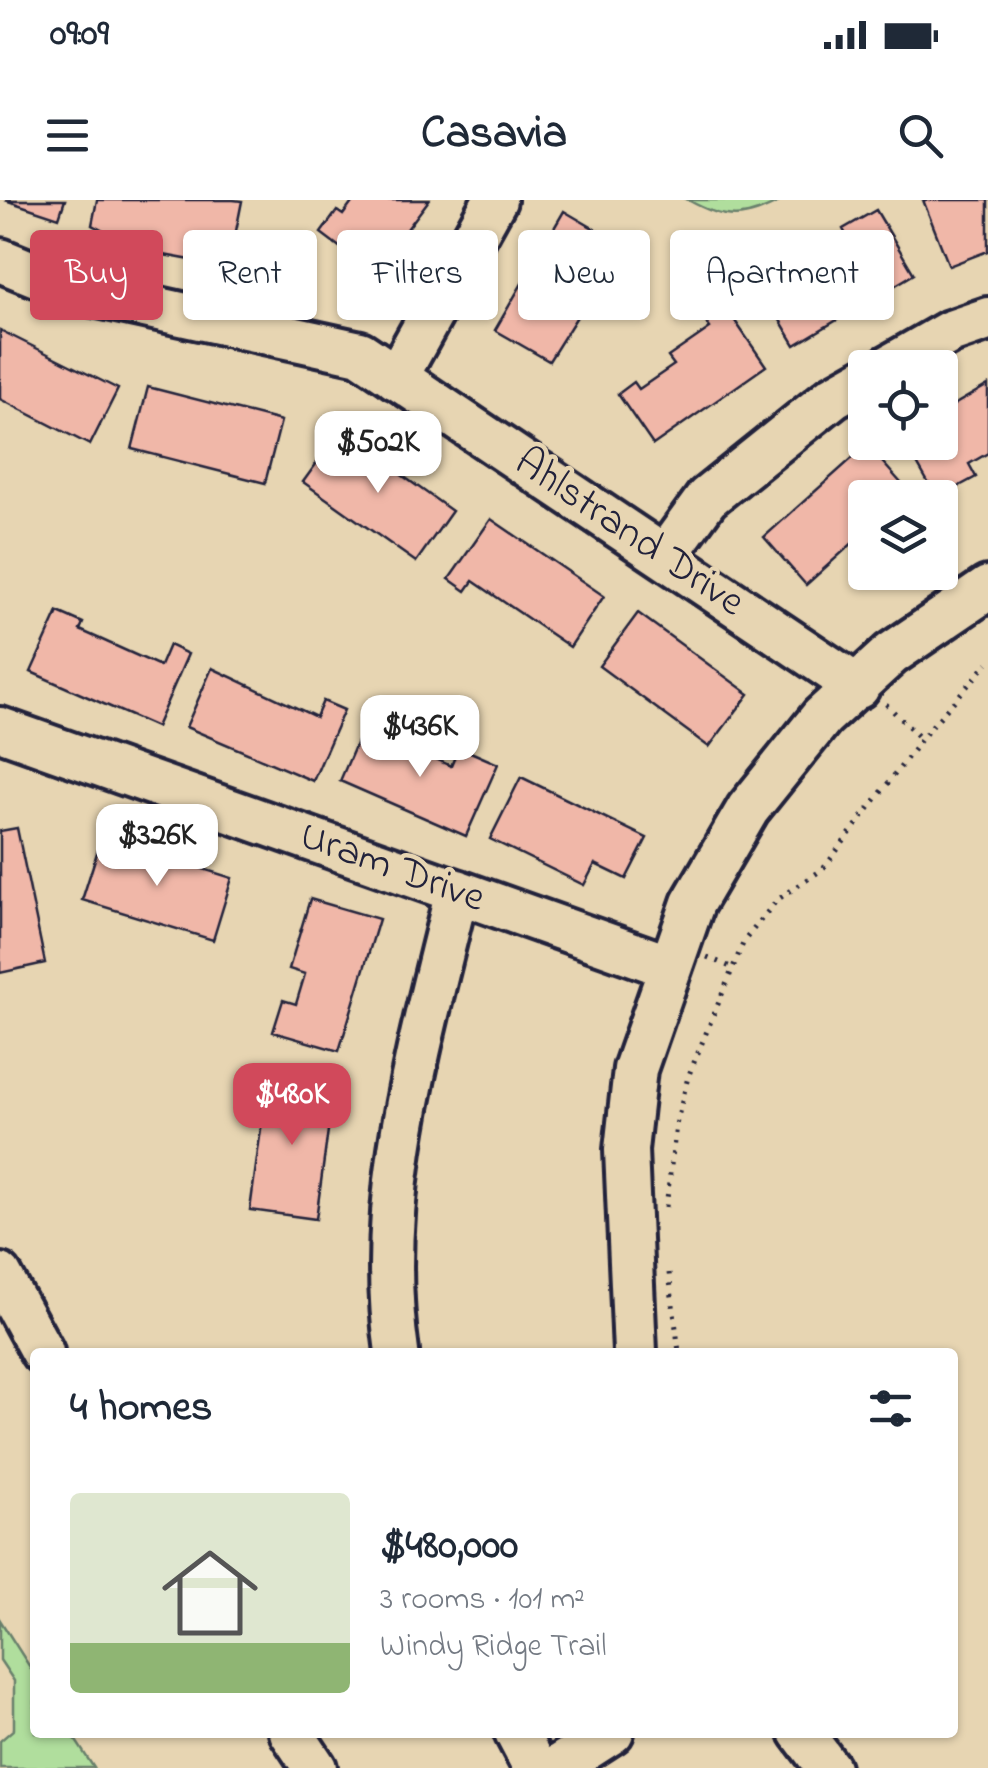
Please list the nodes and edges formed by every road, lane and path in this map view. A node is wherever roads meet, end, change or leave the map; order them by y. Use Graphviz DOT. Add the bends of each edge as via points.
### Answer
graph roads {
  1 [pos="496,200"];
  2 [pos="0,260"];
  3 [pos="988,320"];
  4 [pos="918,350"];
  5 [pos="396,378"];
  6 [pos="848,390"];
  7 [pos="665,556"];
  8 [pos="988,588"];
  9 [pos="988,663"];
  10 [pos="858,687"];
  11 [pos="0,728"];
  12 [pos="922,739"];
  13 [pos="458,891"];
  14 [pos="670,967"];
  15 [pos="665,1218"];
  16 [pos="669,1269"];
  17 [pos="0,1275"];
  18 [pos="40,1348"];
  19 [pos="396,1348"];
  20 [pos="635,1348"];
  21 [pos="679,1348"];
  22 [pos="295,1738"];
  23 [pos="519,1738"];
  24 [pos="603,1738"];
  25 [pos="806,1738"];
  26 [pos="315,1768"];
  27 [pos="535,1768"];
  28 [pos="556,1768"];
  29 [pos="828,1768"];
  1 -- 5 [label="street"];
  2 -- 5 [label="street, Ahlstrand Drive" via="76,291 360,353"];
  3 -- 4 [label="street"];
  5 -- 7 [label="street, Ahlstrand Drive"];
  6 -- 7 [label="street" via="707,498"];
  7 -- 10 [label="street, Ahlstrand Drive"];
  8 -- 10 [label="street" via="891,654"];
  9 -- 12 [label="path"];
  10 -- 12 [label="path" via="878,696"];
  10 -- 14 [label="street" via="822,717 748,810 693,903"];
  11 -- 13 [label="street, Uram Drive"];
  12 -- 15 [label="path" via="823,868 777,900 744,941 688,1077"];
  13 -- 14 [label="street, Uram Drive"];
  13 -- 19 [label="street" via="398,1141 390,1304"];
  14 -- 20 [label="street" via="636,1069 626,1150"];
  16 -- 21 [label="path"];
  17 -- 18 [label="street"];
  22 -- 26 [label="street"];
  23 -- 27 [label="street"];
  24 -- 28 [label="street"];
  25 -- 29 [label="street"];
}
